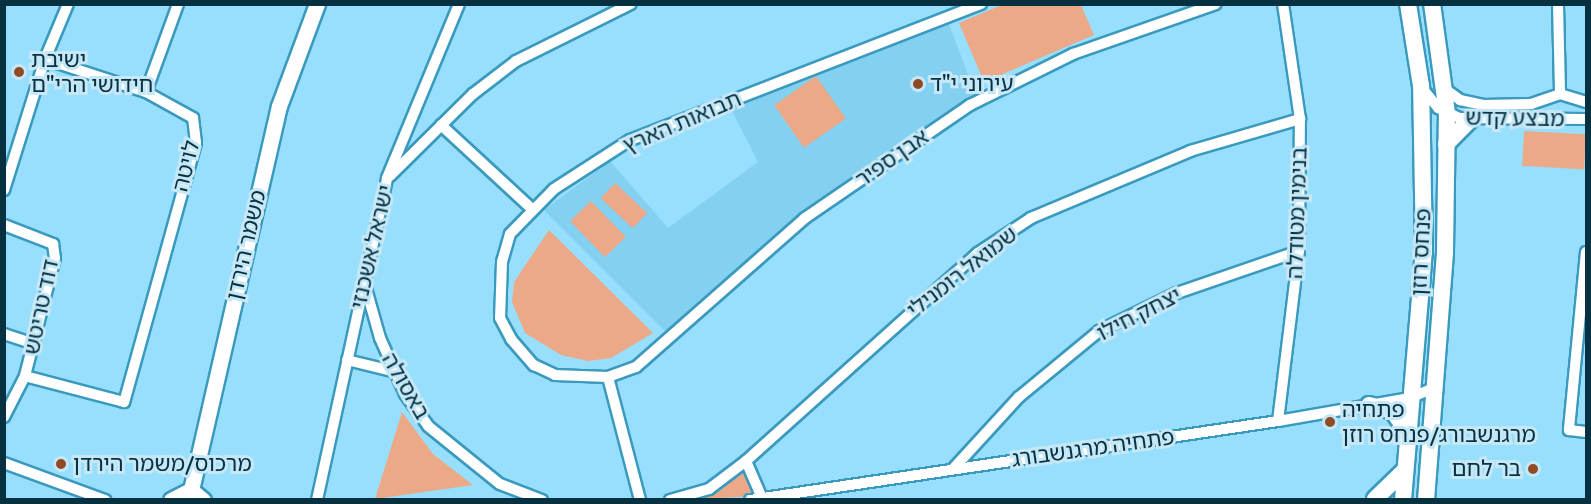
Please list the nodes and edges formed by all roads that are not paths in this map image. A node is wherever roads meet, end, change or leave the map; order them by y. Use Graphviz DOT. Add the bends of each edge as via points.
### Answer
graph roads {
  1 [pos="68,4"];
  2 [pos="178,4"];
  3 [pos="317,4"];
  4 [pos="459,4"];
  5 [pos="631,4"];
  6 [pos="981,4"];
  7 [pos="1216,4"];
  8 [pos="1283,4"];
  9 [pos="1408,4"];
  10 [pos="1432,4"];
  11 [pos="1558,4"];
  12 [pos="45,59"];
  13 [pos="1422,86"];
  14 [pos="1445,89"];
  15 [pos="146,92"];
  16 [pos="1560,94"];
  17 [pos="1587,102"];
  18 [pos="1447,113"];
  19 [pos="1300,119"];
  20 [pos="1587,119"];
  21 [pos="1470,120"];
  22 [pos="441,125"];
  23 [pos="1446,144"];
  24 [pos="387,178"];
  25 [pos="4,190"];
  26 [pos="531,208"];
  27 [pos="4,225"];
  28 [pos="1299,251"];
  29 [pos="1587,252"];
  30 [pos="364,283"];
  31 [pos="4,334"];
  32 [pos="34,344"];
  33 [pos="347,360"];
  34 [pos="396,372"];
  35 [pos="25,376"];
  36 [pos="608,377"];
  37 [pos="1434,388"];
  38 [pos="1410,398"];
  39 [pos="1369,405"];
  40 [pos="4,417"];
  41 [pos="1278,421"];
  42 [pos="1587,432"];
  43 [pos="1408,434"];
  44 [pos="982,439"];
  45 [pos="746,461"];
  46 [pos="4,463"];
  47 [pos="986,464"];
  48 [pos="952,469"];
  49 [pos="1406,470"];
  50 [pos="197,495"];
  51 [pos="762,498"];
  52 [pos="105,500"];
  53 [pos="171,500"];
  54 [pos="317,500"];
  55 [pos="542,500"];
  56 [pos="640,500"];
  57 [pos="670,500"];
  58 [pos="750,500"];
  59 [pos="1376,500"];
  60 [pos="1403,500"];
  61 [pos="1426,500"];
  1 -- 12 [label="street"];
  2 -- 15 [label="street"];
  3 -- 50 [label="street, משמר הירדן" via="279,106"];
  4 -- 24 [label="street, ישראל אשכנזי"];
  5 -- 22 [label="street" via="516,61"];
  6 -- 26 [label="street, תבואות הארץ" via="630,140"];
  7 -- 36 [label="street, אבן ספיר" via="1073,54 970,105 805,218 636,367"];
  8 -- 19 [label="street, בנימין מטודלה"];
  9 -- 13 [label="main road, פנחס רוזן"];
  10 -- 14 [label="main road, פנחס רוזן"];
  11 -- 16 [label="street"];
  12 -- 15 [label="street, לויטה"];
  12 -- 25 [label="street"];
  13 -- 18 [label="street, מבצע קדש"];
  13 -- 38 [label="main road, פנחס רוזן" via="1424,252"];
  14 -- 16 [label="street, מבצע קדש" via="1460,100 1483,105 1531,104"];
  14 -- 18 [label="main road, פנחס רוזן"];
  15 -- 35 [label="street, לויטה" via="194,118 196,143 124,402"];
  16 -- 17 [label="street, מבצע קדש"];
  18 -- 21 [label="street, מבצע קדש"];
  18 -- 23 [label="main road, פנחס רוזן"];
  19 -- 28 [label="street, בנימין מטודלה"];
  19 -- 45 [label="street, שמואל רומנילי" via="1190,151 1031,218 978,253"];
  20 -- 21 [label="street, מבצע קדש"];
  21 -- 23 [label="main road"];
  22 -- 24 [label="street"];
  22 -- 26 [label="street"];
  23 -- 37 [label="main road, פנחס רוזן" via="1445,252"];
  24 -- 30 [label="street, ישראל אשכנזי"];
  26 -- 36 [label="street, תבואות הארץ" via="510,234 502,262 500,318 534,365 555,375"];
  27 -- 32 [label="street, דוד טריטש" via="53,244 55,258"];
  28 -- 41 [label="street, בנימין מטודלה"];
  28 -- 44 [label="street, יצחק חילו" via="1177,294 1100,331 1019,397"];
  29 -- 42 [label="street" via="1569,430"];
  30 -- 33 [label="street, ישראל אשכנזי"];
  30 -- 34 [label="street, באסולה"];
  31 -- 32 [label="street"];
  32 -- 35 [label="street, דוד טריטש"];
  33 -- 34 [label="street"];
  33 -- 54 [label="street, ישראל אשכנזי"];
  34 -- 55 [label="street, באסולה" via="428,426 460,457 500,484"];
  35 -- 40 [label="street, דוד טריטש"];
  36 -- 56 [label="street"];
  37 -- 38 [label="street, פתחיה מרגנשבורג"];
  37 -- 61 [label="main road, פנחס רוזן"];
  38 -- 39 [label="street, פתחיה מרגנשבורג"];
  38 -- 43 [label="main road, פנחס רוזן"];
  39 -- 41 [label="street, פתחיה מרגנשבורג"];
  39 -- 43 [label="main road" via="1393,411"];
  41 -- 47 [label="street, פתחיה מרגנשבורג"];
  43 -- 49 [label="main road, פנחס רוזן"];
  44 -- 47 [label="street"];
  44 -- 48 [label="street, יצחק חילו"];
  45 -- 51 [label="street"];
  45 -- 57 [label="street, שמואל רומנילי" via="709,489"];
  46 -- 52 [label="street"];
  47 -- 48 [label="street, פתחיה מרגנשבורג"];
  48 -- 51 [label="street, פתחיה מרגנשבורג"];
  49 -- 59 [label="main road"];
  49 -- 60 [label="main road, פנחס רוזן"];
  50 -- 53 [label="street"];
  51 -- 58 [label="street, פתחיה מרגנשבורג"];
}
